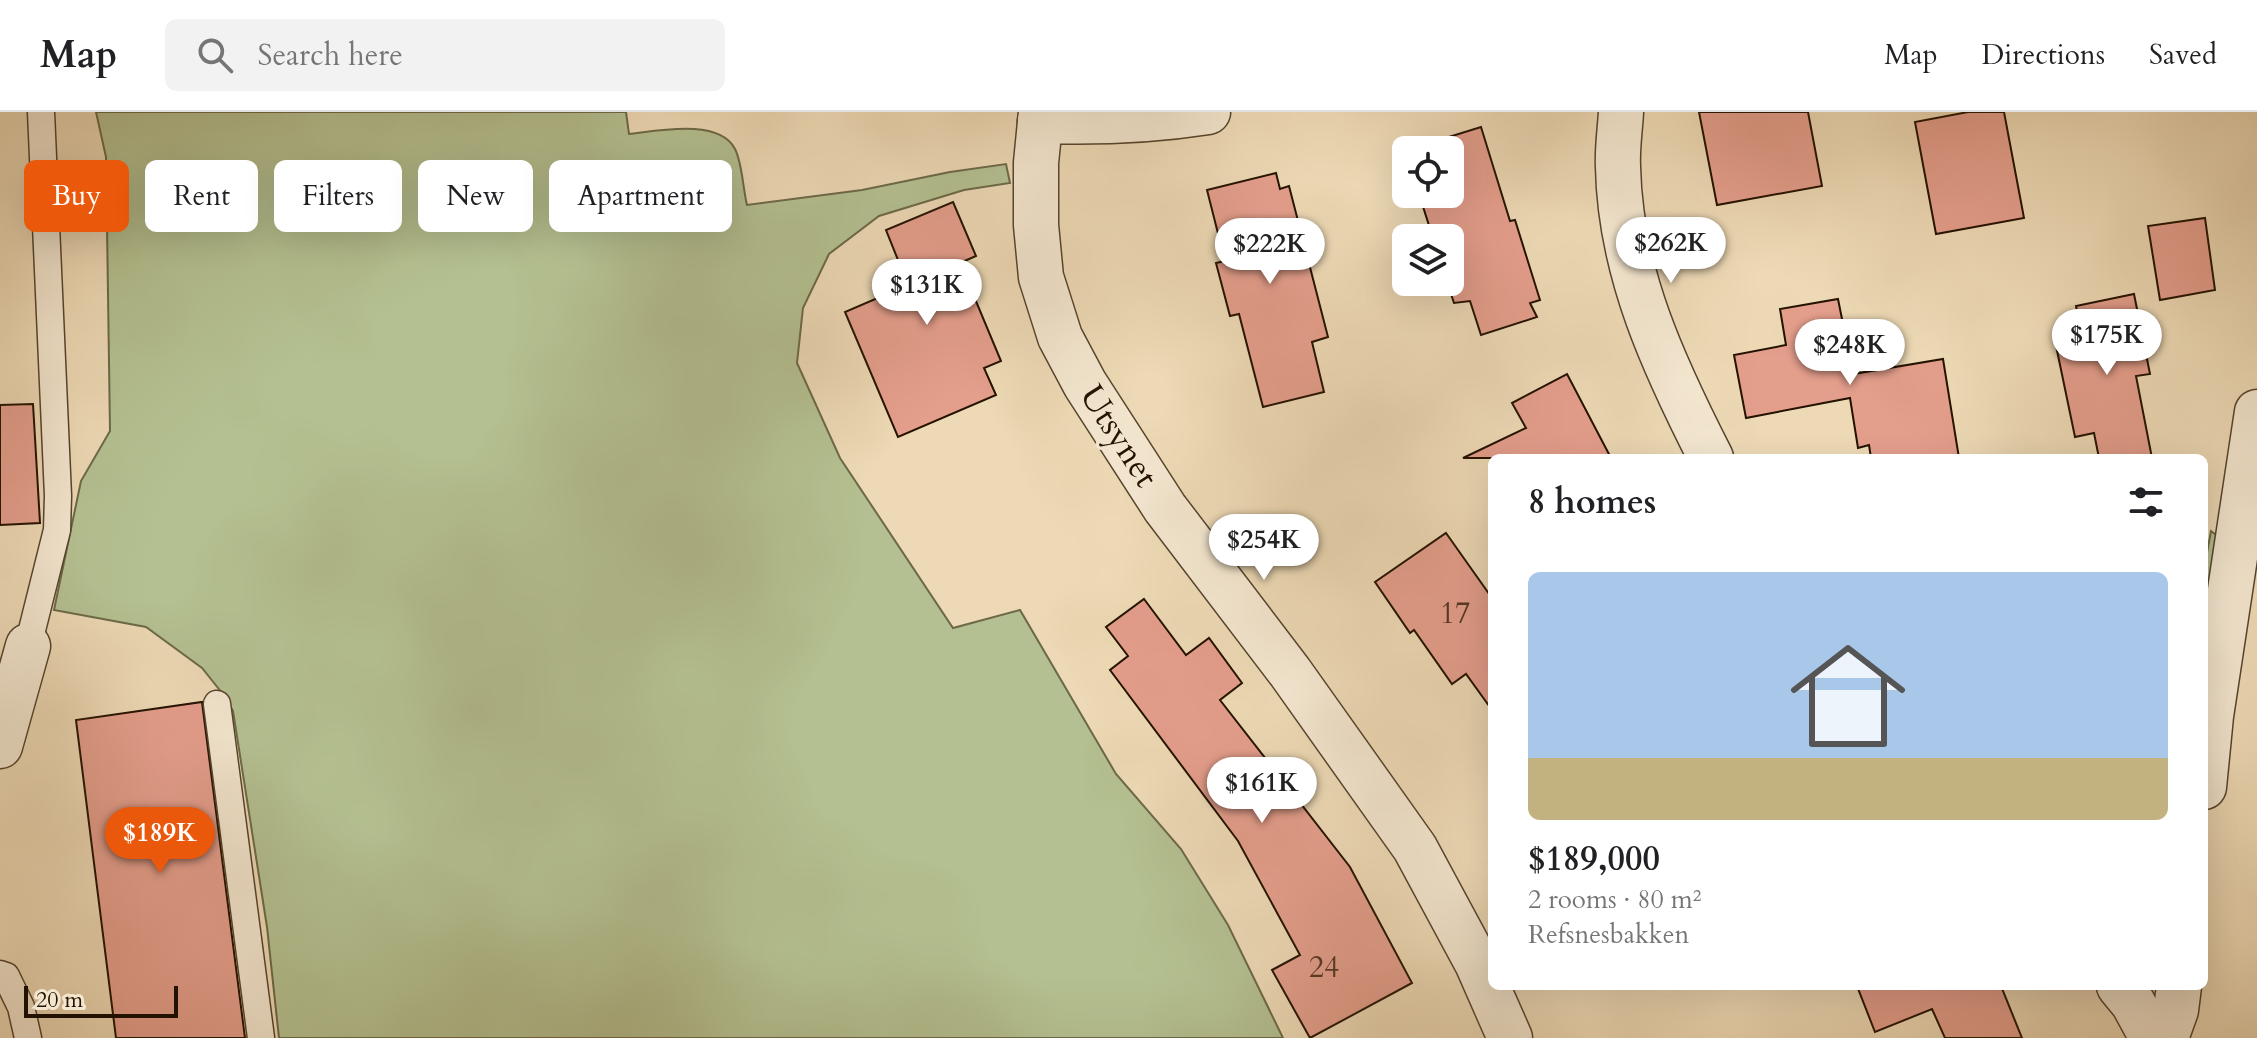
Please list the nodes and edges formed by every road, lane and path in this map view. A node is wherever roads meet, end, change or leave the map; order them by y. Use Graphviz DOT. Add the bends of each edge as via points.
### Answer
graph roads {
  1 [pos="41,112"];
  2 [pos="1208,112"];
  3 [pos="1621,112"];
  4 [pos="1040,116"];
  5 [pos="2257,412"];
  6 [pos="1709,454"];
  7 [pos="28,646"];
  8 [pos="217,704"];
  9 [pos="0,746"];
  10 [pos="2208,746"];
  11 [pos="0,974"];
  12 [pos="1488,988"];
  13 [pos="1489,990"];
  14 [pos="2122,990"];
  15 [pos="2178,990"];
  16 [pos="28,1038"];
  17 [pos="261,1038"];
  18 [pos="1510,1038"];
  19 [pos="2152,1038"];
  20 [pos="2166,1038"];
  1 -- 7 [label="lane" via="58,496 57,530"];
  2 -- 4 [label="street, Utsynet" via="1094,123"];
  3 -- 6 [label="street" via="1617,165 1637,289 1677,391"];
  4 -- 12 [label="street, Utsynet" via="1036,225 1041,277 1060,337 1165,508 1415,848"];
  5 -- 10 [label="street"];
  7 -- 9 [label="street"];
  8 -- 17 [label="lane"];
  11 -- 16 [label="lane" via="21,1007"];
  13 -- 18 [label="street, Utsynet"];
  14 -- 19 [label="street"];
  15 -- 20 [label="street"];
}
